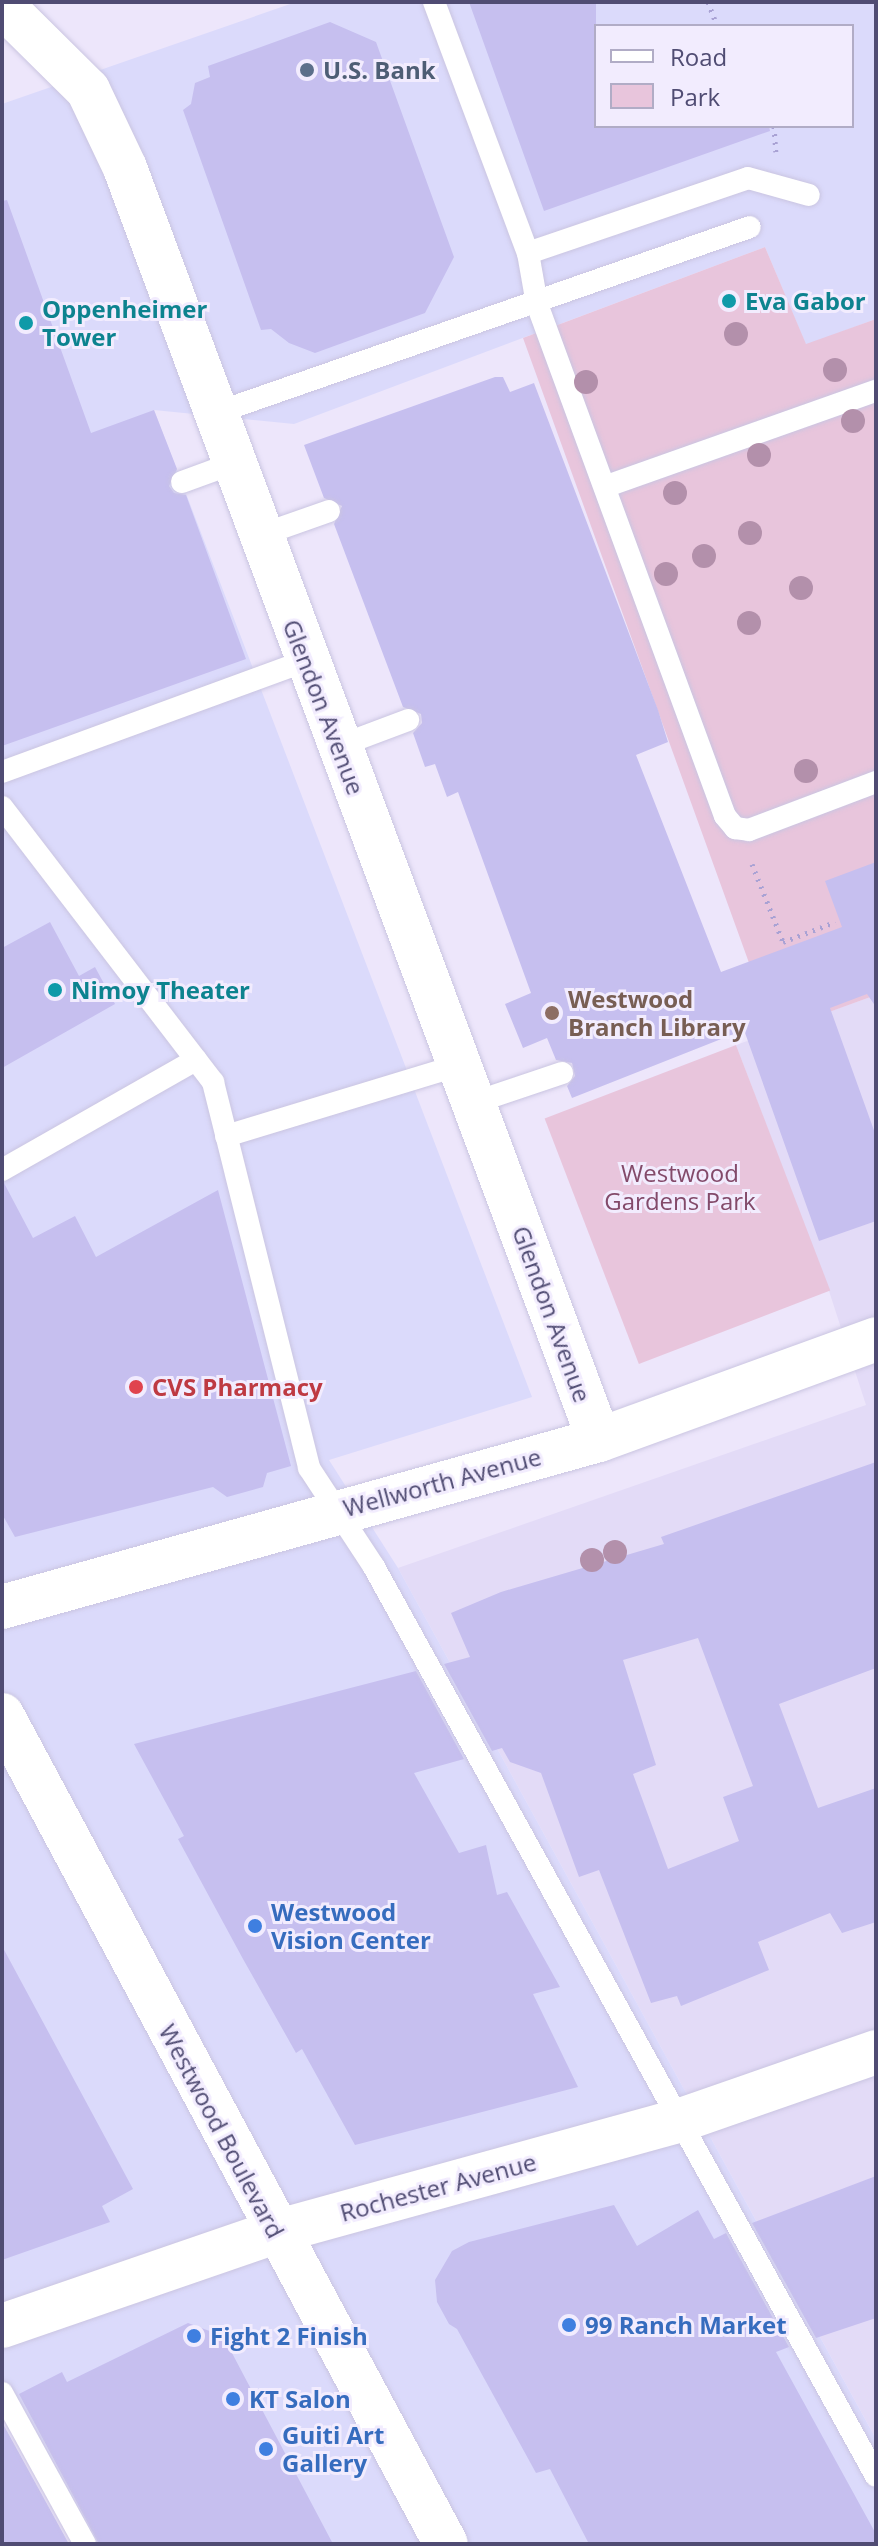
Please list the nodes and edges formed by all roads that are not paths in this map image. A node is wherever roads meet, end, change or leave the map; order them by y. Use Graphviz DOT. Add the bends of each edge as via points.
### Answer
graph roads {
  1 [pos="434,2"];
  2 [pos="2,5"];
  3 [pos="809,195"];
  4 [pos="750,227"];
  5 [pos="528,253"];
  6 [pos="537,304"];
  7 [pos="876,391"];
  8 [pos="216,413"];
  9 [pos="234,463"];
  10 [pos="182,482"];
  11 [pos="607,486"];
  12 [pos="329,511"];
  13 [pos="261,535"];
  14 [pos="306,661"];
  15 [pos="408,720"];
  16 [pos="339,746"];
  17 [pos="2,772"];
  18 [pos="876,782"];
  19 [pos="2,807"];
  20 [pos="196,1060"];
  21 [pos="562,1073"];
  22 [pos="466,1084"];
  23 [pos="226,1136"];
  24 [pos="2,1170"];
  25 [pos="876,1339"];
  26 [pos="599,1440"];
  27 [pos="338,1511"];
  28 [pos="2,1607"];
  29 [pos="2,1715"];
  30 [pos="876,2052"];
  31 [pos="678,2121"];
  32 [pos="275,2232"];
  33 [pos="2,2326"];
  34 [pos="2,2393"];
  35 [pos="876,2476"];
  36 [pos="85,2544"];
  37 [pos="446,2544"];
  1 -- 5 [label="lane"];
  2 -- 8 [label="street, Glendon Avenue" via="88,90 125,168"];
  3 -- 5 [label="lane" via="748,178"];
  4 -- 6 [label="lane"];
  5 -- 6 [label="lane"];
  6 -- 8 [label="lane"];
  6 -- 11 [label="lane"];
  7 -- 11 [label="lane"];
  8 -- 9 [label="street, Glendon Avenue"];
  9 -- 10 [label="lane"];
  9 -- 13 [label="street, Glendon Avenue"];
  11 -- 18 [label="lane" via="725,816 741,829"];
  12 -- 13 [label="lane"];
  13 -- 14 [label="street, Glendon Avenue"];
  14 -- 16 [label="street, Glendon Avenue"];
  14 -- 17 [label="lane"];
  15 -- 16 [label="lane"];
  16 -- 22 [label="street, Glendon Avenue"];
  19 -- 20 [label="lane"];
  20 -- 23 [label="lane" via="213,1082"];
  20 -- 24 [label="lane"];
  21 -- 22 [label="lane"];
  22 -- 23 [label="lane"];
  22 -- 26 [label="street, Glendon Avenue"];
  23 -- 27 [label="lane" via="309,1468"];
  25 -- 26 [label="street, Wellworth Avenue"];
  26 -- 27 [label="street, Wellworth Avenue"];
  27 -- 28 [label="street, Wellworth Avenue"];
  27 -- 31 [label="lane" via="374,1567"];
  29 -- 32 [label="street, Westwood Boulevard"];
  30 -- 31 [label="street, Rochester Avenue"];
  31 -- 32 [label="street, Rochester Avenue"];
  31 -- 35 [label="lane"];
  32 -- 33 [label="street, Rochester Avenue"];
  32 -- 37 [label="street, Westwood Boulevard"];
  34 -- 36 [label="lane"];
}
